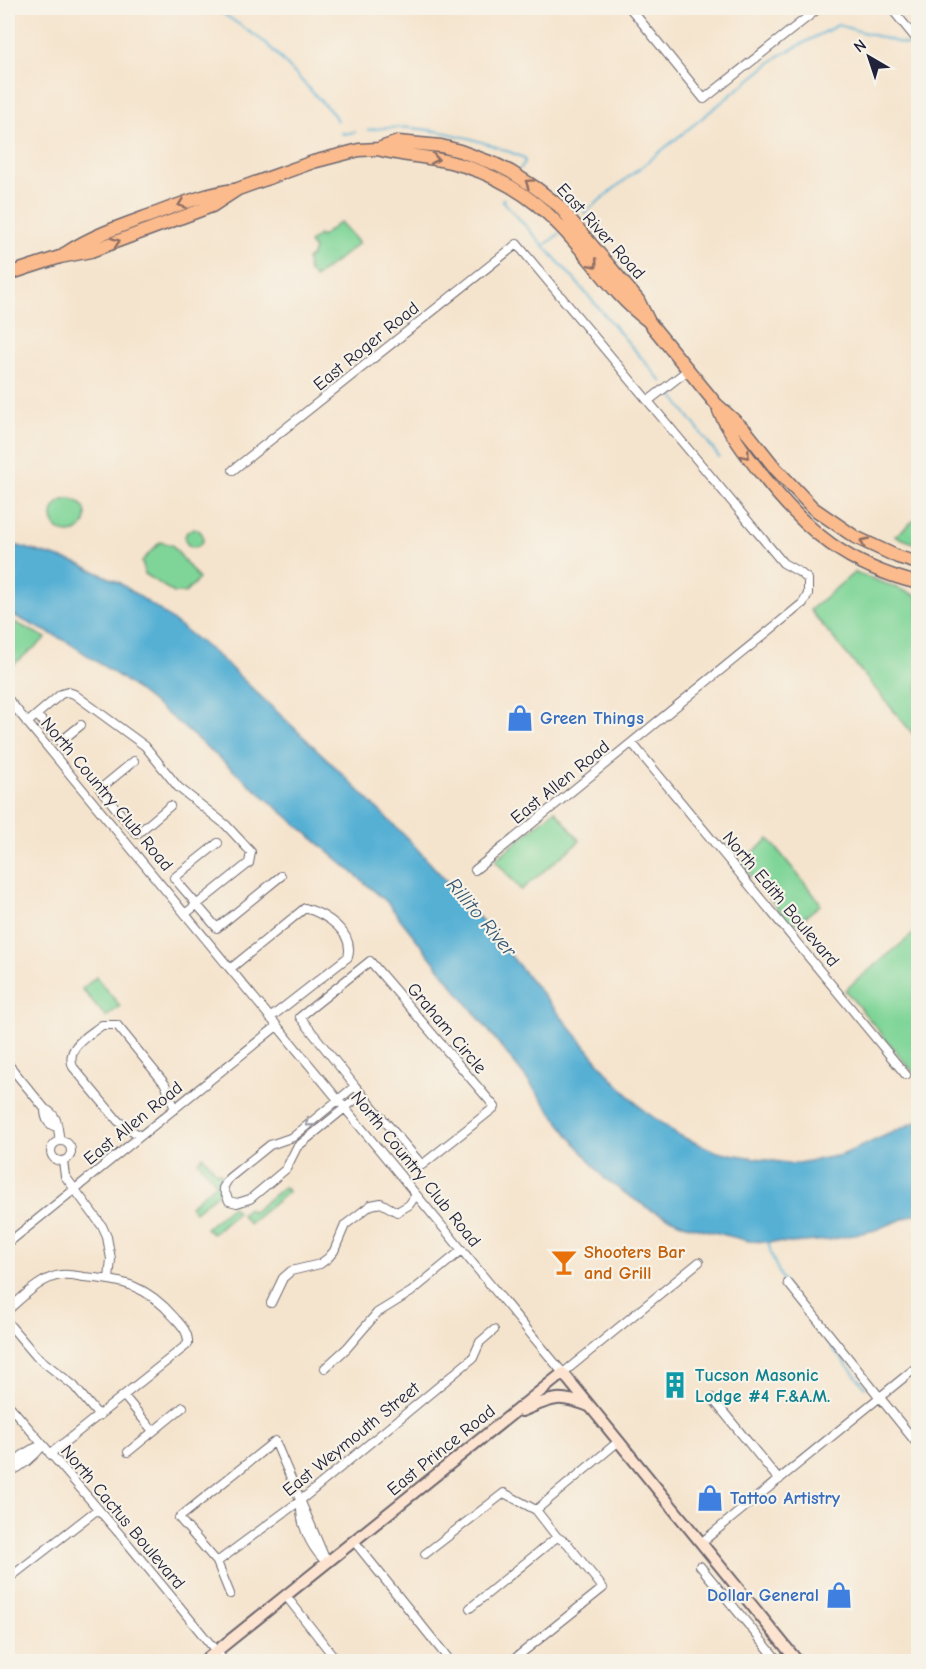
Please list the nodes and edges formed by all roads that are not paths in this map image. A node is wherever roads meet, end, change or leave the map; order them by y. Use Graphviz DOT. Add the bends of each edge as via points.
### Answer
graph roads {
  1 [pos="630,8"];
  2 [pos="819,8"];
  3 [pos="891,8"];
  4 [pos="918,41"];
  5 [pos="8,274"];
  6 [pos="688,370"];
  7 [pos="648,401"];
  8 [pos="716,404"];
  9 [pos="233,470"];
  10 [pos="918,563"];
  11 [pos="918,583"];
  12 [pos="8,699"];
  13 [pos="37,715"];
  14 [pos="27,723"];
  15 [pos="81,725"];
  16 [pos="632,743"];
  17 [pos="134,761"];
  18 [pos="170,806"];
  19 [pos="117,810"];
  20 [pos="105,818"];
  21 [pos="218,843"];
  22 [pos="475,870"];
  23 [pos="281,876"];
  24 [pos="196,905"];
  25 [pos="185,914"];
  26 [pos="230,969"];
  27 [pos="270,1018"];
  28 [pos="277,1026"];
  29 [pos="8,1064"];
  30 [pos="906,1075"];
  31 [pos="355,1086"];
  32 [pos="362,1094"];
  33 [pos="338,1100"];
  34 [pos="345,1108"];
  35 [pos="175,1109"];
  36 [pos="141,1137"];
  37 [pos="60,1141"];
  38 [pos="63,1161"];
  39 [pos="75,1189"];
  40 [pos="417,1195"];
  41 [pos="8,1243"];
  42 [pos="462,1250"];
  43 [pos="699,1262"];
  44 [pos="109,1279"];
  45 [pos="788,1283"];
  46 [pos="271,1303"];
  47 [pos="8,1310"];
  48 [pos="8,1323"];
  49 [pos="494,1330"];
  50 [pos="918,1366"];
  51 [pos="325,1368"];
  52 [pos="563,1373"];
  53 [pos="124,1396"];
  54 [pos="712,1398"];
  55 [pos="879,1398"];
  56 [pos="8,1404"];
  57 [pos="183,1407"];
  58 [pos="592,1407"];
  59 [pos="513,1414"];
  60 [pos="99,1416"];
  61 [pos="153,1431"];
  62 [pos="619,1441"];
  63 [pos="918,1445"];
  64 [pos="128,1452"];
  65 [pos="50,1454"];
  66 [pos="779,1480"];
  67 [pos="301,1500"];
  68 [pos="98,1509"];
  69 [pos="536,1510"];
  70 [pos="557,1537"];
  71 [pos="354,1541"];
  72 [pos="702,1542"];
  73 [pos="425,1554"];
  74 [pos="217,1562"];
  75 [pos="327,1563"];
  76 [pos="700,1566"];
  77 [pos="8,1579"];
  78 [pos="230,1594"];
  79 [pos="286,1596"];
  80 [pos="470,1608"];
  81 [pos="216,1651"];
  82 [pos="918,1656"];
  83 [pos="513,1660"];
  84 [pos="203,1662"];
  85 [pos="225,1662"];
  86 [pos="338,1662"];
  87 [pos="451,1662"];
  88 [pos="779,1662"];
  89 [pos="798,1662"];
  90 [pos="912,1662"];
  1 -- 2 [label="street" via="704,99"];
  3 -- 4 [label="street"];
  5 -- 6 [label="main road, East River Road" via="60,257 88,239 125,225 313,162 398,142 441,146 479,157 524,179 550,199 638,300 649,322"];
  6 -- 7 [label="street"];
  6 -- 8 [label="main road, East River Road"];
  7 -- 9 [label="street, East Roger Road" via="518,244"];
  7 -- 16 [label="street, East Allen Road" via="783,563 808,579 808,594 803,603"];
  10 -- 8 [label="main road, East River Road, one-way" via="869,544 822,516 794,490 745,430"];
  8 -- 11 [label="main road, East River Road, one-way" via="733,438 788,508 812,531 861,562"];
  12 -- 14 [label="street, North Country Club Road"];
  13 -- 14 [label="street"];
  13 -- 15 [label="street" via="60,742"];
  13 -- 24 [label="street" via="62,694 74,694 149,750 178,787 226,825 251,852 249,863"];
  14 -- 20 [label="street, North Country Club Road"];
  16 -- 22 [label="street, East Allen Road"];
  16 -- 30 [label="street, North Edith Boulevard"];
  17 -- 19 [label="street" via="100,789"];
  18 -- 19 [label="street" via="137,834"];
  19 -- 20 [label="street"];
  20 -- 25 [label="street, North Country Club Road"];
  21 -- 24 [label="street" via="174,878"];
  23 -- 24 [label="street" via="217,928"];
  24 -- 25 [label="street"];
  25 -- 26 [label="street, North Country Club Road"];
  26 -- 27 [label="street, North Country Club Road"];
  26 -- 27 [label="street" via="305,908 328,918 347,937 348,957"];
  27 -- 28 [label="street, North Country Club Road"];
  28 -- 33 [label="street, North Country Club Road"];
  28 -- 35 [label="street, East Allen Road"];
  29 -- 37 [label="street" via="58,1120"];
  31 -- 32 [label="street, Graham Circle"];
  31 -- 32 [label="street, Graham Circle" via="300,1017 370,961 495,1107 422,1165"];
  31 -- 33 [label="street"];
  32 -- 34 [label="street"];
  33 -- 34 [label="street, North Country Club Road"];
  33 -- 34 [label="street, one-way" via="293,1137 270,1145 229,1178 224,1188 229,1200 237,1203 250,1199 286,1169 297,1147"];
  34 -- 40 [label="street, North Country Club Road"];
  35 -- 36 [label="street, East Allen Road"];
  35 -- 36 [label="street" via="165,1084 117,1025 102,1024 72,1050 70,1059 118,1121"];
  36 -- 39 [label="street, East Allen Road"];
  37 -- 38 [label="street" via="71,1149 70,1156"];
  37 -- 38 [label="street" via="52,1146 51,1152 56,1160"];
  38 -- 39 [label="street" via="65,1176"];
  39 -- 41 [label="street, East Allen Road"];
  39 -- 44 [label="street" via="107,1237"];
  40 -- 42 [label="street, North Country Club Road"];
  40 -- 46 [label="street" via="397,1212 381,1203 371,1205 345,1225 328,1258 320,1264 291,1271 283,1278"];
  42 -- 51 [label="street" via="411,1292 376,1313"];
  42 -- 52 [label="street, North Country Club Road"];
  43 -- 52 [label="street, East Prince Road"];
  44 -- 47 [label="street" via="62,1275 47,1279"];
  44 -- 53 [label="street" via="150,1293 186,1330 188,1344"];
  45 -- 55 [label="street"];
  48 -- 60 [label="street" via="36,1356 74,1386"];
  49 -- 67 [label="street, East Weymouth Street" via="480,1342 473,1358"];
  50 -- 55 [label="street"];
  52 -- 58 [label="main road, North Country Club Road"];
  52 -- 59 [label="main road, East Prince Road"];
  53 -- 60 [label="street"];
  53 -- 61 [label="street"];
  54 -- 66 [label="street"];
  55 -- 63 [label="street"];
  55 -- 66 [label="street"];
  56 -- 65 [label="street, North Cactus Boulevard"];
  57 -- 61 [label="street"];
  58 -- 59 [label="main road" via="567,1398 551,1399"];
  58 -- 62 [label="main road, North Country Club Road"];
  59 -- 71 [label="main road, East Prince Road"];
  60 -- 65 [label="street"];
  61 -- 64 [label="street"];
  62 -- 69 [label="street"];
  62 -- 72 [label="main road, North Country Club Road"];
  65 -- 68 [label="street, North Cactus Boulevard"];
  66 -- 72 [label="street"];
  67 -- 74 [label="street, East Weymouth Street"];
  67 -- 74 [label="street" via="274,1441 179,1518"];
  67 -- 75 [label="street" via="300,1516 315,1550"];
  68 -- 77 [label="street"];
  68 -- 81 [label="street, North Cactus Boulevard"];
  69 -- 70 [label="street"];
  69 -- 73 [label="street" via="504,1493"];
  70 -- 80 [label="street"];
  70 -- 83 [label="street" via="567,1543 603,1588"];
  71 -- 75 [label="main road, East Prince Road"];
  71 -- 87 [label="street"];
  72 -- 89 [label="main road, North Country Club Road"];
  74 -- 78 [label="street"];
  75 -- 79 [label="main road, East Prince Road"];
  76 -- 88 [label="street"];
  79 -- 81 [label="main road, East Prince Road"];
  79 -- 86 [label="street"];
  81 -- 84 [label="main road, East Prince Road"];
  81 -- 85 [label="street, North Cactus Boulevard"];
  82 -- 90 [label="street"];
}
